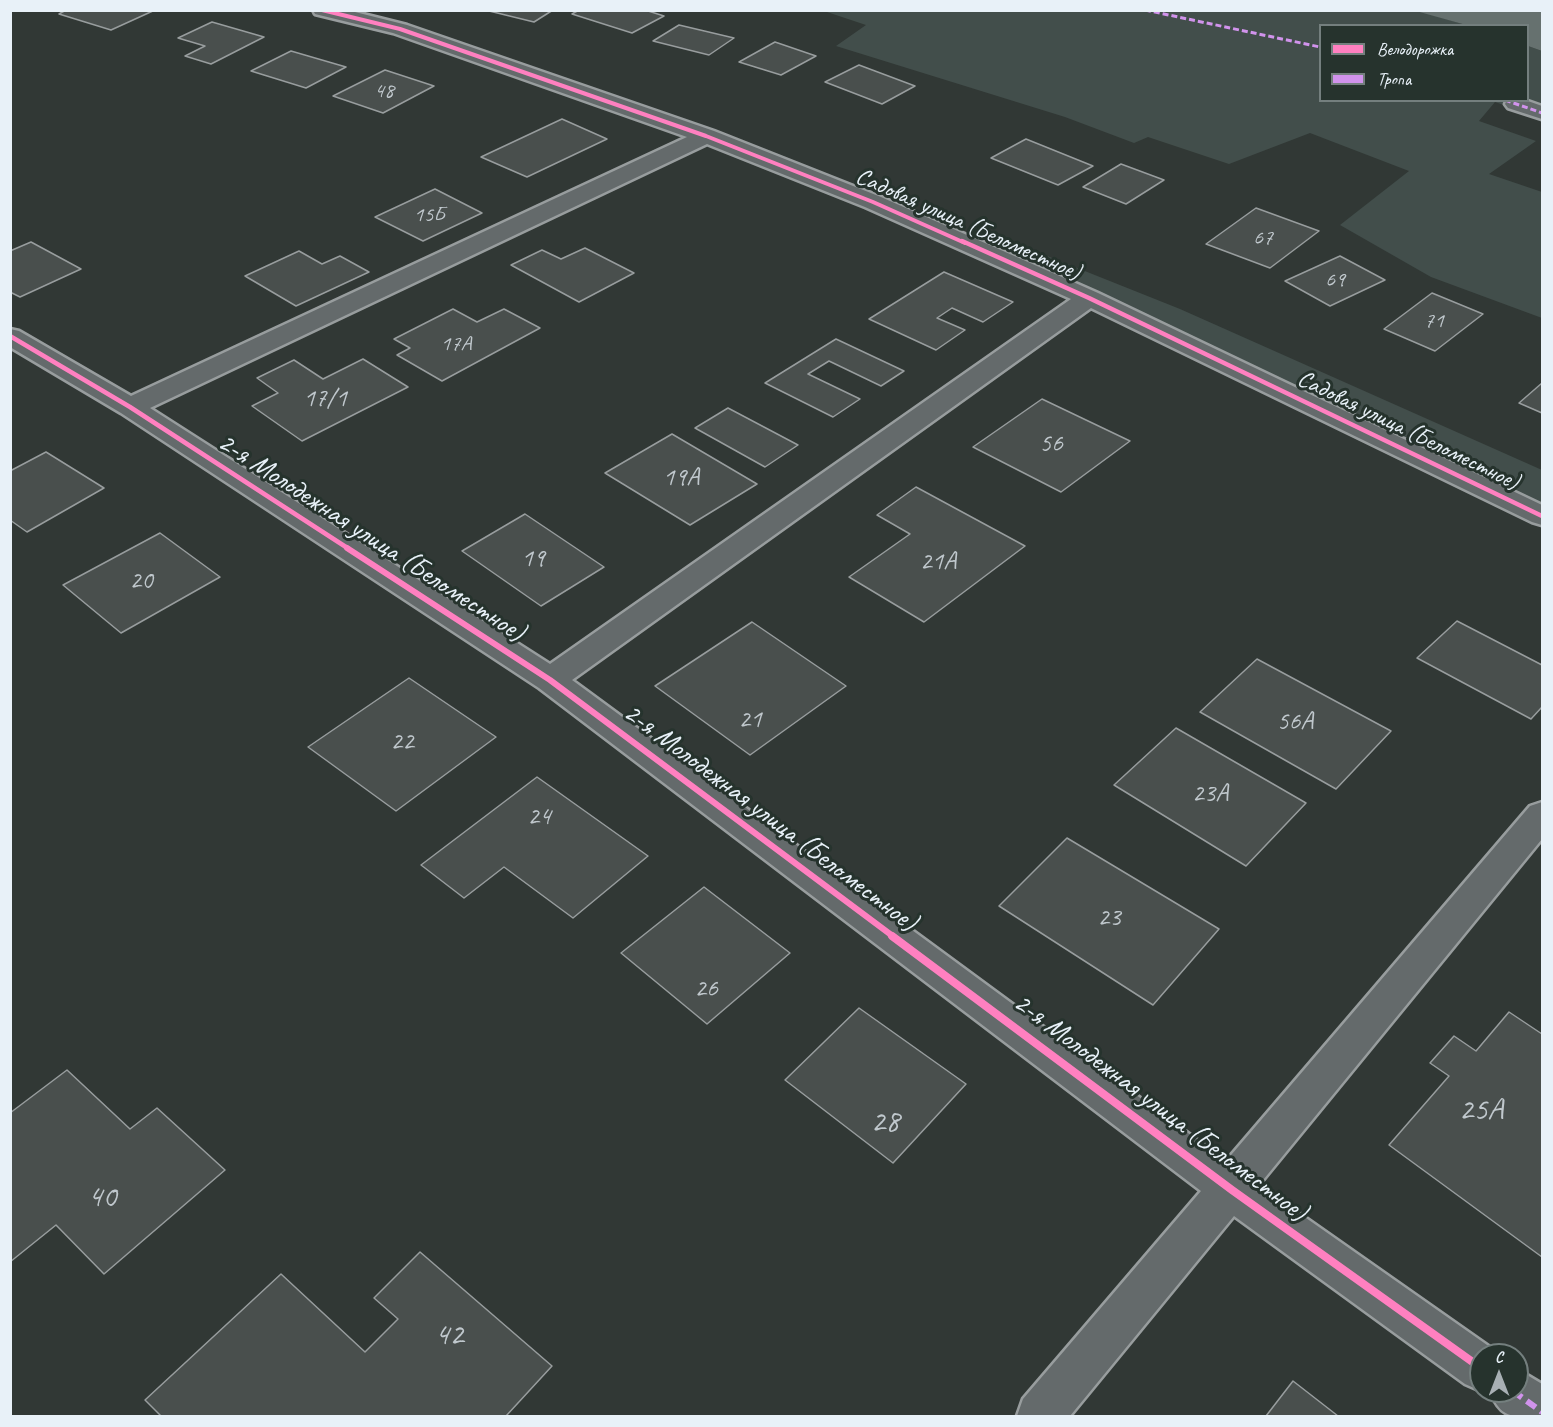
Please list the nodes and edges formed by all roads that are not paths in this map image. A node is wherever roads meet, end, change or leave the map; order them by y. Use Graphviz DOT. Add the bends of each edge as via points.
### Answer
graph roads {
  1 [pos="322,10"];
  2 [pos="1515,104"];
  3 [pos="1542,113"];
  4 [pos="706,136"];
  5 [pos="1089,298"];
  6 [pos="10,336"];
  7 [pos="130,407"];
  8 [pos="1542,516"];
  9 [pos="550,680"];
  10 [pos="1542,815"];
  11 [pos="1232,1190"];
  12 [pos="1469,1359"];
  13 [pos="1529,1403"];
  14 [pos="1542,1412"];
  15 [pos="1040,1416"];
  1 -- 4 [label="street, Садовая улица (Беломестное)" via="400,29"];
  2 -- 3 [label="street"];
  4 -- 5 [label="street, Садовая улица (Беломестное)" via="873,202"];
  4 -- 7 [label="street"];
  5 -- 8 [label="street, Садовая улица (Беломестное)"];
  5 -- 9 [label="street"];
  6 -- 7 [label="street, 2-я Молодежная улица (Беломестное)"];
  7 -- 9 [label="street, 2-я Молодежная улица (Беломестное)"];
  9 -- 11 [label="street, 2-я Молодежная улица (Беломестное)"];
  10 -- 11 [label="street"];
  11 -- 12 [label="street, 2-я Молодежная улица (Беломестное)"];
  11 -- 15 [label="street"];
  13 -- 14 [label="street"];
}
